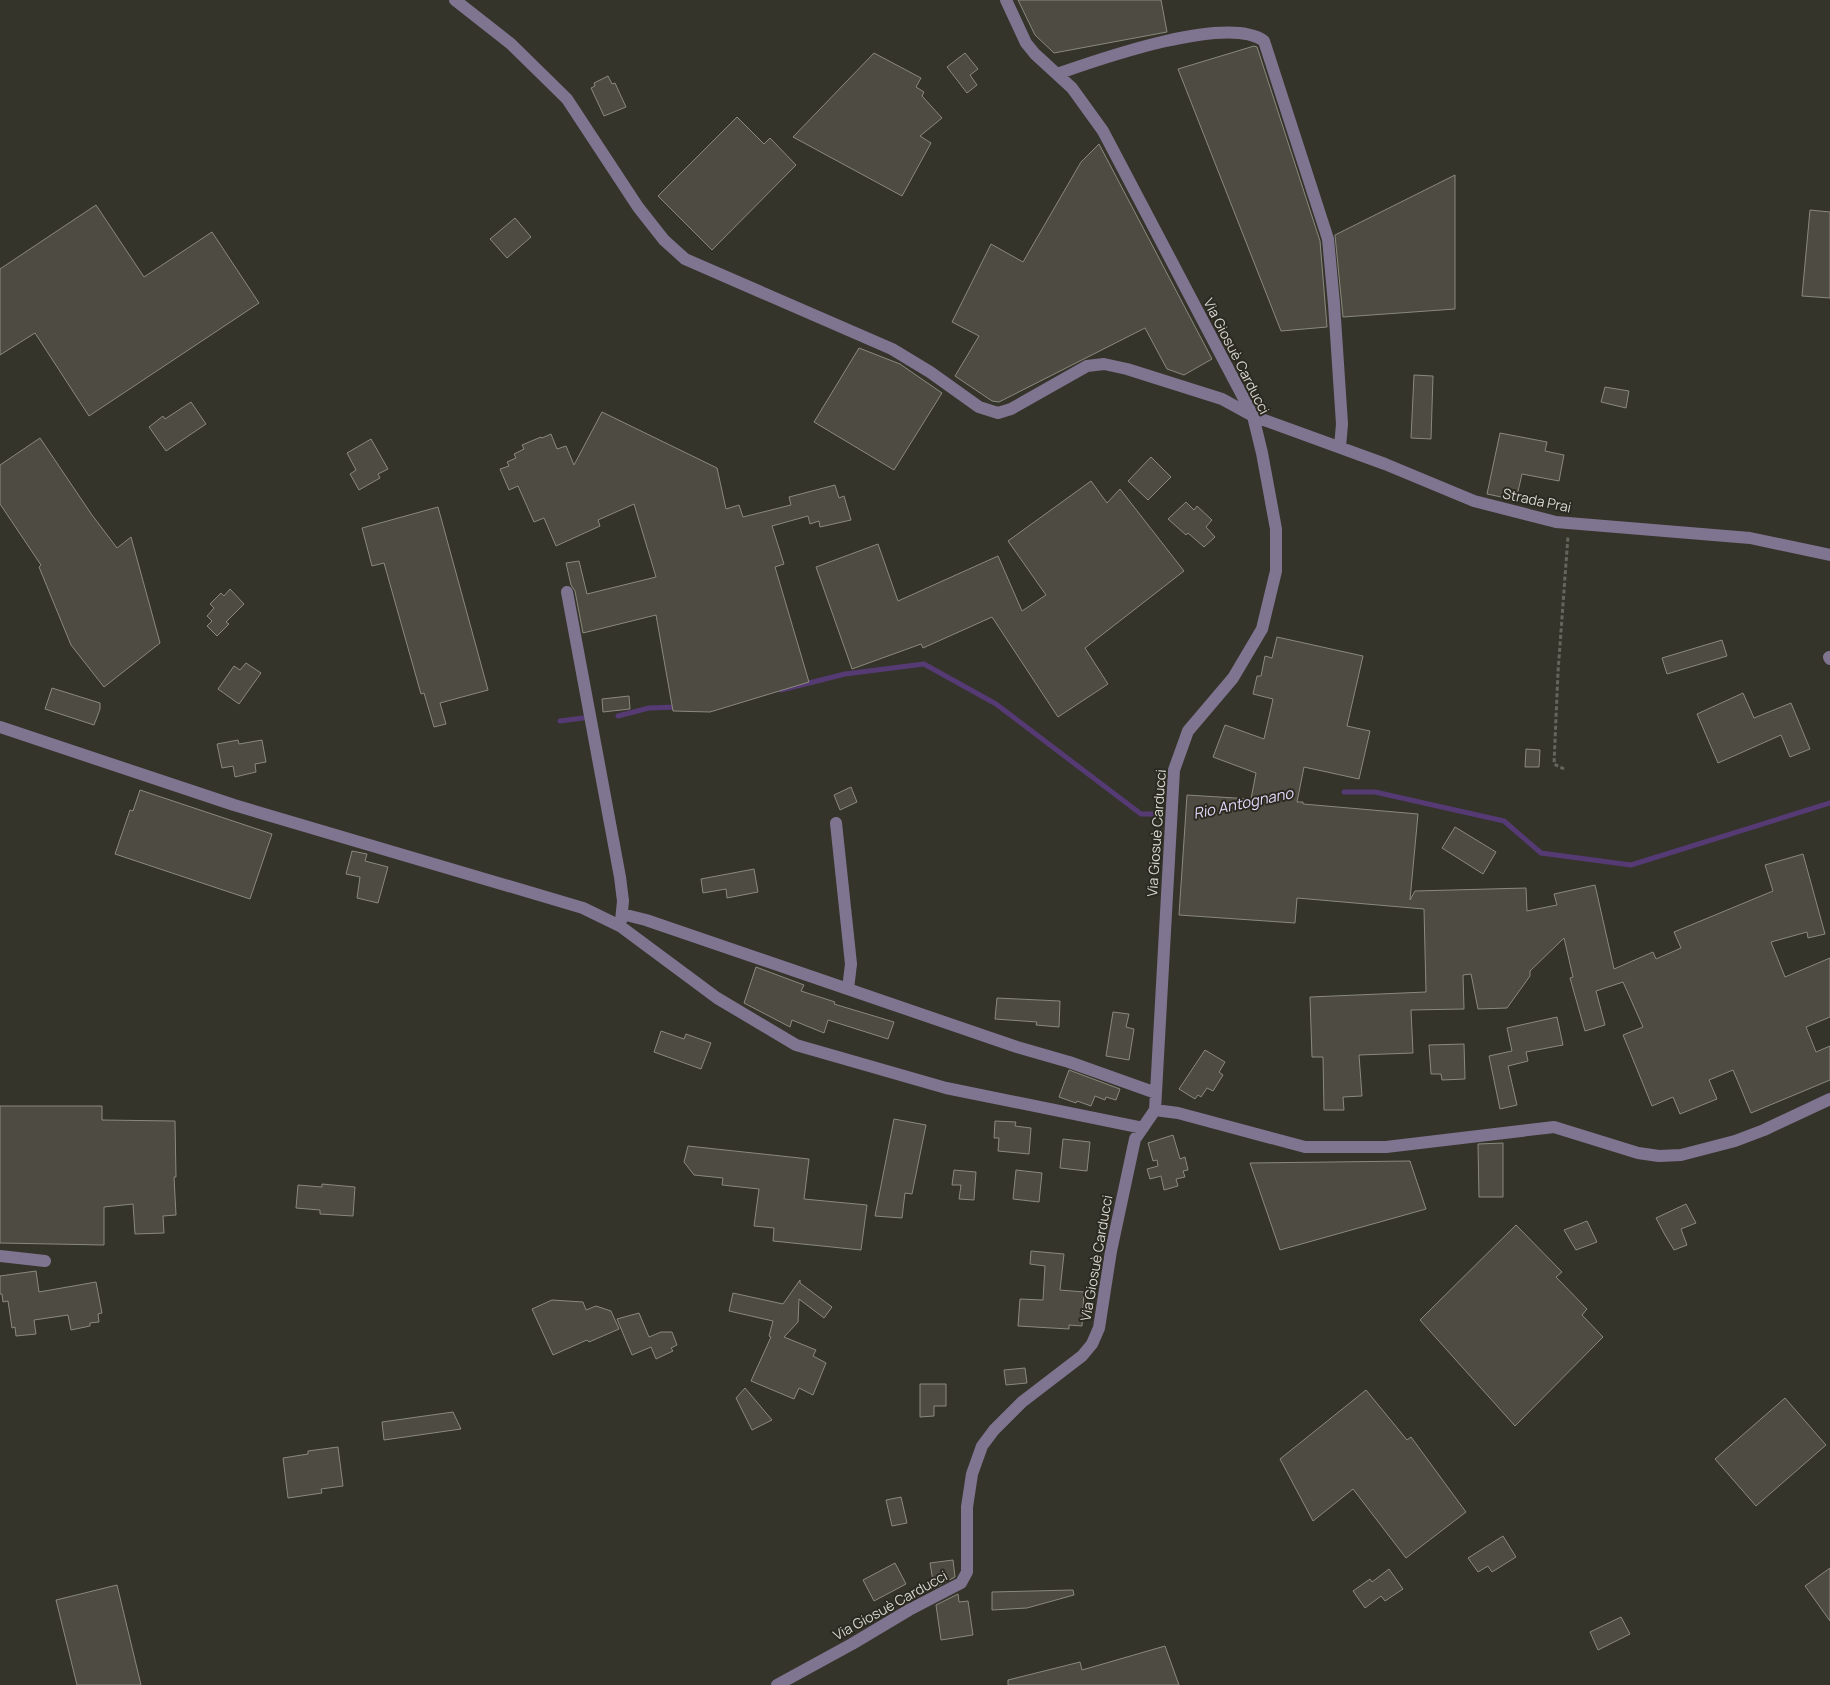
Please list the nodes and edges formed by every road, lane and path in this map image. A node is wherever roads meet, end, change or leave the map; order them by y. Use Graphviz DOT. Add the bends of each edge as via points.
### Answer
graph roads {
  1 [pos="455,0"];
  2 [pos="1006,0"];
  3 [pos="1057,74"];
  4 [pos="1253,416"];
  5 [pos="1340,447"];
  6 [pos="1570,523"];
  7 [pos="1830,555"];
  8 [pos="567,592"];
  9 [pos="0,727"];
  10 [pos="1564,769"];
  11 [pos="836,823"];
  12 [pos="621,920"];
  13 [pos="848,989"];
  14 [pos="1156,1093"];
  15 [pos="1830,1099"];
  16 [pos="1155,1110"];
  17 [pos="1143,1128"];
  18 [pos="0,1256"];
  19 [pos="45,1261"];
  20 [pos="777,1685"];
  1 -- 4 [label="street, Strada Prai" via="511,44 567,99 638,207 664,240 685,259 892,349 989,411 998,413 1011,409 1087,366 1104,364 1222,399"];
  2 -- 3 [label="street, Via Giosuè Carducci" via="1026,43"];
  3 -- 4 [label="street, Via Giosuè Carducci" via="1072,88 1103,131"];
  3 -- 5 [label="street" via="1192,35 1245,33 1257,35 1264,41 1328,239 1342,424"];
  4 -- 5 [label="street, Strada Prai"];
  4 -- 14 [label="street, Via Giosuè Carducci" via="1276,529 1276,571 1262,629 1233,678 1188,731 1174,770"];
  5 -- 6 [label="street, Strada Prai" via="1474,501"];
  6 -- 7 [label="street, Strada Prai" via="1750,538"];
  6 -- 10 [label="path" via="1554,764"];
  8 -- 12 [label="street" via="620,877"];
  9 -- 12 [label="street" via="234,805"];
  11 -- 13 [label="street" via="851,964"];
  12 -- 13 [label="street" via="646,920"];
  12 -- 17 [label="street" via="716,998 796,1045 946,1088"];
  13 -- 14 [label="street"];
  14 -- 16 [label="street, Via Giosuè Carducci"];
  15 -- 16 [label="street" via="1735,1141 1659,1156 1638,1154 1554,1127 1386,1147 1305,1147 1178,1113"];
  16 -- 17 [label="street, Via Giosuè Carducci"];
  17 -- 20 [label="street, Via Giosuè Carducci" via="1135,1139 1111,1251 1099,1328 1082,1356 1022,1402 982,1446 972,1474 968,1499 967,1572 961,1582"];
  18 -- 19 [label="street"];
}
